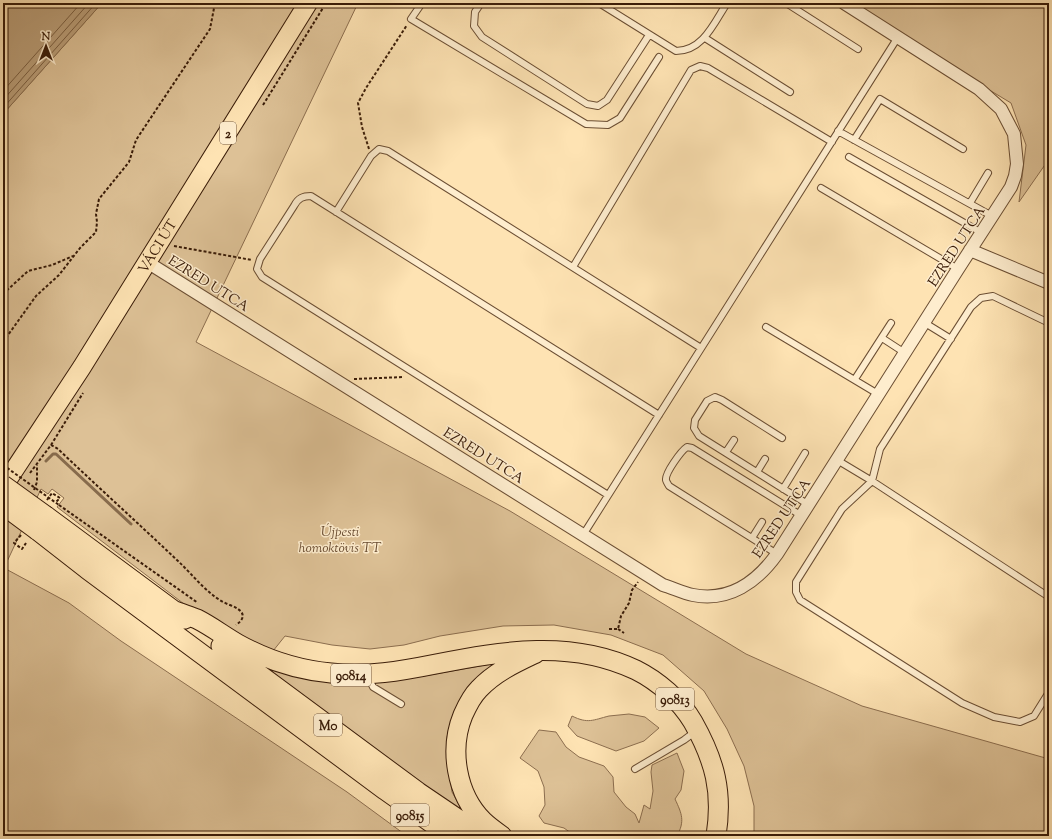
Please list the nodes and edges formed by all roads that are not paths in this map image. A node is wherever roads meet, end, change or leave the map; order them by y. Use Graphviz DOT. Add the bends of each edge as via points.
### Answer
graph roads {
  1 [pos="308,3"];
  2 [pos="422,3"];
  3 [pos="481,3"];
  4 [pos="599,3"];
  5 [pos="727,3"];
  6 [pos="786,3"];
  7 [pos="844,3"];
  8 [pos="649,35"];
  9 [pos="898,37"];
  10 [pos="705,38"];
  11 [pos="858,49"];
  12 [pos="660,57"];
  13 [pos="790,92"];
  14 [pos="838,131"];
  15 [pos="854,140"];
  16 [pos="832,142"];
  17 [pos="963,149"];
  18 [pos="848,157"];
  19 [pos="988,172"];
  20 [pos="821,188"];
  21 [pos="970,203"];
  22 [pos="336,212"];
  23 [pos="992,216"];
  24 [pos="982,233"];
  25 [pos="970,250"];
  26 [pos="147,262"];
  27 [pos="573,267"];
  28 [pos="958,269"];
  29 [pos="1049,283"];
  30 [pos="891,323"];
  31 [pos="925,323"];
  32 [pos="1049,323"];
  33 [pos="766,327"];
  34 [pos="882,338"];
  35 [pos="951,340"];
  36 [pos="701,348"];
  37 [pos="905,353"];
  38 [pos="855,379"];
  39 [pos="878,394"];
  40 [pos="659,415"];
  41 [pos="782,438"];
  42 [pos="734,440"];
  43 [pos="726,452"];
  44 [pos="805,453"];
  45 [pos="765,459"];
  46 [pos="837,460"];
  47 [pos="757,472"];
  48 [pos="872,481"];
  49 [pos="3,486"];
  50 [pos="783,489"];
  51 [pos="608,495"];
  52 [pos="3,505"];
  53 [pos="810,505"];
  54 [pos="802,516"];
  55 [pos="47,517"];
  56 [pos="762,522"];
  57 [pos="583,534"];
  58 [pos="752,538"];
  59 [pos="777,554"];
  60 [pos="1049,597"];
  61 [pos="174,611"];
  62 [pos="540,651"];
  63 [pos="367,675"];
  64 [pos="1049,692"];
  65 [pos="401,704"];
  66 [pos="697,730"];
  67 [pos="635,769"];
  68 [pos="385,790"];
  69 [pos="438,836"];
  70 [pos="450,836"];
  71 [pos="483,836"];
  72 [pos="502,836"];
  73 [pos="716,836"];
  1 -- 26 [label="main road, VÁCI ÚT / 2"];
  2 -- 12 [label="lane" via="411,19 586,124 608,125 620,118"];
  3 -- 8 [label="lane" via="475,12 474,26 482,37 587,104 598,106 607,100"];
  4 -- 8 [label="lane"];
  5 -- 10 [label="lane"];
  6 -- 11 [label="lane"];
  7 -- 9 [label="street, EZRED UTCA"];
  8 -- 10 [label="lane" via="676,51 692,48"];
  9 -- 14 [label="lane"];
  9 -- 23 [label="street, EZRED UTCA" via="980,89 1001,109 1014,134 1017,164 1011,187"];
  10 -- 13 [label="lane"];
  14 -- 15 [label="lane"];
  14 -- 16 [label="lane"];
  15 -- 17 [label="lane" via="880,99"];
  15 -- 21 [label="lane"];
  16 -- 27 [label="lane" via="708,68 700,66 691,70"];
  16 -- 36 [label="lane"];
  18 -- 24 [label="lane"];
  19 -- 21 [label="lane"];
  20 -- 28 [label="lane"];
  21 -- 23 [label="lane"];
  22 -- 27 [label="lane" via="371,156 379,149 388,151"];
  22 -- 40 [label="lane"];
  22 -- 51 [label="lane" via="311,196 297,200 259,262 257,269 262,277"];
  23 -- 24 [label="street, EZRED UTCA"];
  24 -- 25 [label="street, EZRED UTCA"];
  25 -- 28 [label="street, EZRED UTCA"];
  25 -- 29 [label="street"];
  26 -- 49 [label="main road, VÁCI ÚT / 2" via="82,367"];
  26 -- 57 [label="street, EZRED UTCA"];
  27 -- 36 [label="lane"];
  28 -- 31 [label="street, EZRED UTCA"];
  30 -- 34 [label="lane"];
  31 -- 35 [label="lane"];
  31 -- 37 [label="street, EZRED UTCA"];
  32 -- 35 [label="lane" via="993,296 981,298 971,307"];
  33 -- 38 [label="lane"];
  34 -- 37 [label="lane"];
  34 -- 38 [label="lane"];
  35 -- 48 [label="lane" via="880,449"];
  36 -- 40 [label="lane"];
  37 -- 39 [label="street, EZRED UTCA"];
  38 -- 39 [label="lane"];
  39 -- 46 [label="street, EZRED UTCA"];
  40 -- 51 [label="lane"];
  41 -- 43 [label="lane" via="715,397 707,401 695,420 694,428 699,436"];
  42 -- 43 [label="lane"];
  43 -- 47 [label="lane"];
  44 -- 50 [label="lane"];
  45 -- 47 [label="lane"];
  46 -- 48 [label="lane"];
  46 -- 53 [label="street, EZRED UTCA"];
  47 -- 50 [label="lane"];
  48 -- 60 [label="lane"];
  48 -- 64 [label="lane" via="842,509 796,582 796,592 800,600 962,703 994,717 1020,722 1034,716"];
  49 -- 55 [label="highway, M0, bridge"];
  50 -- 53 [label="lane"];
  51 -- 57 [label="lane"];
  52 -- 55 [label="highway, M0, bridge"];
  53 -- 54 [label="street, EZRED UTCA"];
  54 -- 58 [label="lane" via="692,448 682,450 667,475 666,481 669,486"];
  54 -- 59 [label="street, EZRED UTCA"];
  55 -- 61 [label="highway, M0"];
  55 -- 68 [label="highway, M0" via="87,569"];
  56 -- 58 [label="lane"];
  57 -- 59 [label="street, EZRED UTCA" via="664,584 692,595 712,596 735,591 751,582"];
  58 -- 59 [label="lane"];
  61 -- 63 [label="highway, 90814" via="197,619 237,644 269,659 307,670"];
  61 -- 71 [label="highway, M0" via="418,792"];
  62 -- 63 [label="highway, 90814" via="517,650"];
  62 -- 66 [label="highway, 90813" via="596,655 641,673 660,685 677,701"];
  62 -- 72 [label="highway, 90813" via="495,674 478,690 468,704 457,734 458,775 464,792 482,820"];
  63 -- 65 [label="lane" via="373,688"];
  66 -- 67 [label="lane"];
  66 -- 73 [label="highway, 90813" via="706,747 717,786 719,804"];
  68 -- 69 [label="highway, 90815" via="410,815"];
  68 -- 70 [label="highway, M0"];
}
